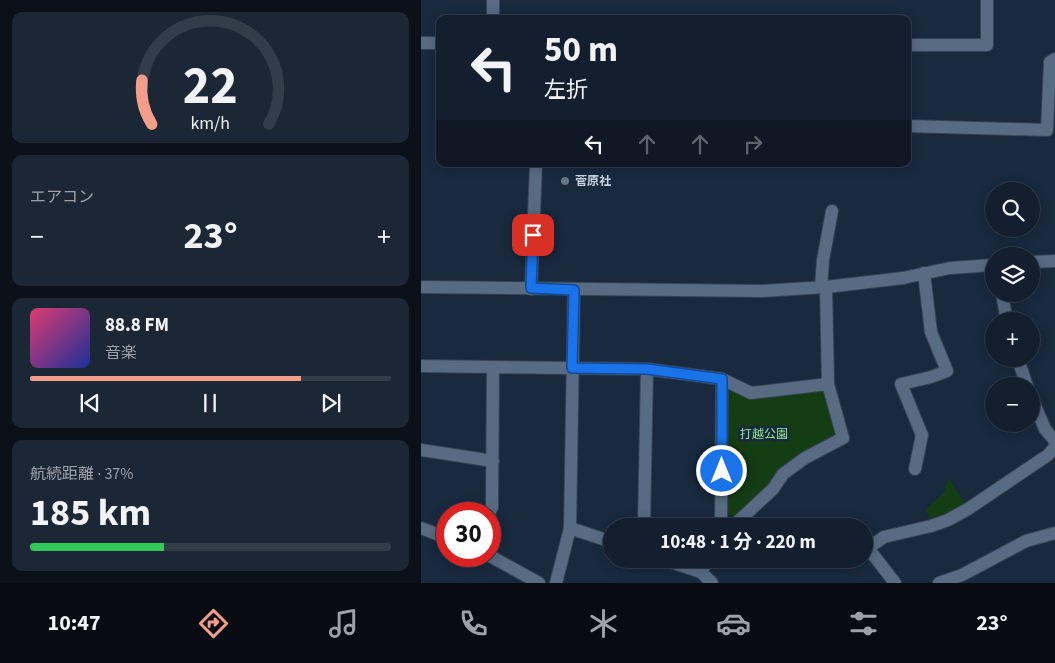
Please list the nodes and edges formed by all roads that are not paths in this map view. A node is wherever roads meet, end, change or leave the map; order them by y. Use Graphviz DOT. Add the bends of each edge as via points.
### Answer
graph roads {
  1 [pos="493,0"];
  2 [pos="987,0"];
  3 [pos="493,15"];
  4 [pos="421,43"];
  5 [pos="436,43"];
  6 [pos="911,44"];
  7 [pos="1055,59"];
  8 [pos="911,126"];
  9 [pos="536,167"];
  10 [pos="832,211"];
  11 [pos="1055,261"];
  12 [pos="1040,262"];
  13 [pos="985,266"];
  14 [pos="924,274"];
  15 [pos="421,286"];
  16 [pos="823,287"];
  17 [pos="531,288"];
  18 [pos="574,290"];
  19 [pos="421,366"];
  20 [pos="493,367"];
  21 [pos="572,368"];
  22 [pos="647,369"];
  23 [pos="722,379"];
  24 [pos="829,384"];
  25 [pos="1040,418"];
  26 [pos="1055,440"];
  27 [pos="1055,447"];
  28 [pos="421,450"];
  29 [pos="493,461"];
  30 [pos="915,469"];
  31 [pos="492,502"];
  32 [pos="644,518"];
  33 [pos="721,518"];
  34 [pos="742,518"];
  35 [pos="421,528"];
  36 [pos="570,528"];
  37 [pos="1055,533"];
  38 [pos="436,534"];
  39 [pos="603,539"];
  40 [pos="501,562"];
  41 [pos="689,568"];
  42 [pos="703,568"];
  43 [pos="701,572"];
  44 [pos="539,583"];
  45 [pos="555,583"];
  46 [pos="711,583"];
  47 [pos="895,583"];
  48 [pos="939,583"];
  1 -- 3 [label="street"];
  2 -- 6 [label="street" via="987,45"];
  4 -- 5 [label="street"];
  7 -- 8 [label="street" via="1050,62 1047,130"];
  9 -- 17 [label="street"];
  10 -- 16 [label="street"];
  11 -- 12 [label="street"];
  13 -- 14 [label="street"];
  14 -- 16 [label="street"];
  14 -- 30 [label="street" via="931,332 947,371 901,384 922,435"];
  15 -- 17 [label="street"];
  16 -- 18 [label="street" via="762,291"];
  16 -- 24 [label="street"];
  17 -- 18 [label="street"];
  18 -- 21 [label="street"];
  19 -- 20 [label="street"];
  20 -- 21 [label="street"];
  20 -- 29 [label="street"];
  21 -- 22 [label="street"];
  21 -- 36 [label="street"];
  22 -- 23 [label="street"];
  22 -- 32 [label="street"];
  23 -- 24 [label="street" via="751,393"];
  23 -- 33 [label="street"];
  24 -- 34 [label="street" via="843,438 783,474 773,489"];
  25 -- 26 [label="street" via="1045,430"];
  27 -- 47 [label="street" via="1048,455 948,520 884,537 868,548"];
  28 -- 29 [label="street"];
  29 -- 31 [label="street"];
  35 -- 38 [label="street"];
  36 -- 39 [label="street"];
  36 -- 45 [label="street"];
  37 -- 48 [label="street" via="1026,541 963,575"];
  40 -- 44 [label="street"];
  41 -- 43 [label="street"];
  42 -- 43 [label="street"];
  43 -- 46 [label="street"];
}
